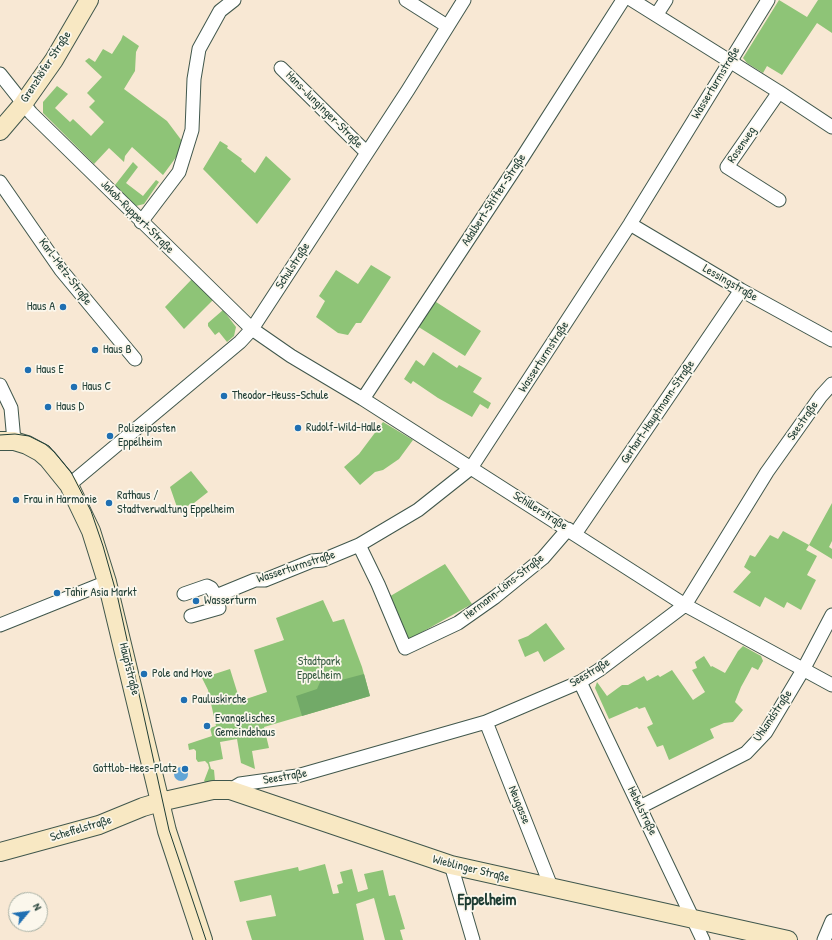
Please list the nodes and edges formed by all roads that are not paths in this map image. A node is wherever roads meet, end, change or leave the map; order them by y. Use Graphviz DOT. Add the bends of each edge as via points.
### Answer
graph roads {
  1 [pos="89,0"];
  2 [pos="234,0"];
  3 [pos="406,0"];
  4 [pos="464,0"];
  5 [pos="623,0"];
  6 [pos="632,0"];
  7 [pos="666,0"];
  8 [pos="768,0"];
  9 [pos="657,14"];
  10 [pos="447,26"];
  11 [pos="730,60"];
  12 [pos="281,68"];
  13 [pos="0,74"];
  14 [pos="779,92"];
  15 [pos="23,104"];
  16 [pos="832,127"];
  17 [pos="0,131"];
  18 [pos="366,152"];
  19 [pos="0,182"];
  20 [pos="779,200"];
  21 [pos="141,222"];
  22 [pos="630,224"];
  23 [pos="741,290"];
  24 [pos="252,329"];
  25 [pos="832,340"];
  26 [pos="135,359"];
  27 [pos="832,384"];
  28 [pos="0,385"];
  29 [pos="363,400"];
  30 [pos="7,441"];
  31 [pos="471,468"];
  32 [pos="69,485"];
  33 [pos="572,531"];
  34 [pos="359,545"];
  35 [pos="108,582"];
  36 [pos="184,594"];
  37 [pos="216,596"];
  38 [pos="685,605"];
  39 [pos="832,615"];
  40 [pos="191,616"];
  41 [pos="0,625"];
  42 [pos="803,670"];
  43 [pos="580,682"];
  44 [pos="832,685"];
  45 [pos="486,722"];
  46 [pos="230,790"];
  47 [pos="160,802"];
  48 [pos="640,807"];
  49 [pos="0,852"];
  50 [pos="451,865"];
  51 [pos="552,889"];
  52 [pos="694,920"];
  53 [pos="832,921"];
  54 [pos="203,940"];
  55 [pos="473,940"];
  56 [pos="703,940"];
  57 [pos="788,940"];
  58 [pos="824,940"];
  1 -- 15 [label="street, Grenzhöfer Straße" via="54,60"];
  2 -- 21 [label="street" via="220,11 199,49 194,79 192,130 179,172"];
  3 -- 10 [label="street"];
  4 -- 10 [label="street, Schulstraße"];
  5 -- 29 [label="street, Adalbert-Stifter-Straße"];
  6 -- 9 [label="street"];
  7 -- 9 [label="street"];
  8 -- 11 [label="street, Wasserturmstraße"];
  9 -- 11 [label="street"];
  10 -- 18 [label="street, Schulstraße"];
  11 -- 14 [label="street"];
  11 -- 22 [label="street, Wasserturmstraße"];
  12 -- 18 [label="street, Hans-Junginger-Straße"];
  13 -- 15 [label="street, Jakob-Ruppert-Straße"];
  14 -- 16 [label="street"];
  14 -- 20 [label="street, Rosenweg" via="727,167"];
  15 -- 17 [label="street, Grenzhöfer Straße"];
  15 -- 21 [label="street, Jakob-Ruppert-Straße"];
  18 -- 24 [label="street, Schulstraße"];
  19 -- 26 [label="street, Karl-Metz-Straße" via="61,270"];
  21 -- 24 [label="street, Jakob-Ruppert-Straße"];
  22 -- 23 [label="street, Lessingstraße"];
  22 -- 31 [label="street, Wasserturmstraße"];
  23 -- 25 [label="street, Lessingstraße"];
  23 -- 33 [label="street, Gerhart-Hauptmann-Straße"];
  24 -- 29 [label="street, Schillerstraße"];
  24 -- 32 [label="street, Schulstraße" via="240,342"];
  27 -- 38 [label="street, Seestraße" via="767,472"];
  28 -- 30 [label="street" via="11,408"];
  29 -- 31 [label="street, Schillerstraße"];
  30 -- 32 [label="street, Hauptstraße" via="40,452"];
  31 -- 33 [label="street, Schillerstraße"];
  31 -- 34 [label="street, Wasserturmstraße" via="418,510"];
  32 -- 35 [label="street, Hauptstraße" via="91,532"];
  33 -- 34 [label="street, Hermann-Löns-Straße" via="495,597 458,623 404,648"];
  33 -- 38 [label="street, Schillerstraße"];
  34 -- 37 [label="street, Wasserturmstraße" via="323,560 312,561 265,580 255,580"];
  35 -- 41 [label="street"];
  35 -- 47 [label="street, Hauptstraße"];
  36 -- 37 [label="street" via="208,586"];
  37 -- 40 [label="street" via="220,608"];
  38 -- 42 [label="street, Schillerstraße"];
  38 -- 43 [label="street, Seestraße"];
  39 -- 42 [label="street, Uhlandstraße"];
  42 -- 44 [label="street, Schillerstraße"];
  42 -- 48 [label="street, Uhlandstraße" via="766,732 746,753"];
  43 -- 45 [label="street, Seestraße"];
  43 -- 48 [label="street, Hebelstraße"];
  45 -- 46 [label="street, Seestraße" via="297,776 240,784"];
  45 -- 51 [label="street, Neugasse"];
  46 -- 47 [label="street, Wieblinger Straße" via="213,790"];
  46 -- 50 [label="street, Wieblinger Straße"];
  47 -- 49 [label="street, Scheffelstraße" via="143,806 99,825"];
  47 -- 54 [label="street, Hauptstraße" via="177,864"];
  48 -- 52 [label="street, Hebelstraße"];
  50 -- 51 [label="street, Wieblinger Straße"];
  50 -- 55 [label="street"];
  51 -- 52 [label="street, Wieblinger Straße"];
  52 -- 56 [label="street, Hebelstraße"];
  52 -- 57 [label="street, Wieblinger Straße"];
  53 -- 58 [label="street"];
}
